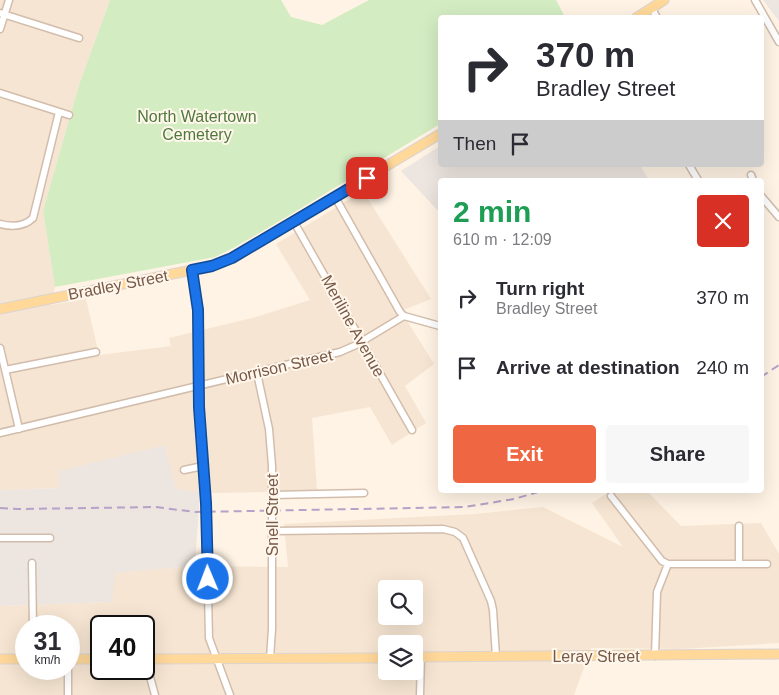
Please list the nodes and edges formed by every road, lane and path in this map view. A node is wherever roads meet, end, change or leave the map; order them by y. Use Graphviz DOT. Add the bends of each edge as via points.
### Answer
graph roads {
  1 [pos="8,0"];
  2 [pos="664,0"];
  3 [pos="755,0"];
  4 [pos="652,8"];
  5 [pos="2,14"];
  6 [pos="641,15"];
  7 [pos="656,15"];
  8 [pos="764,15"];
  9 [pos="764,16"];
  10 [pos="0,29"];
  11 [pos="79,38"];
  12 [pos="779,42"];
  13 [pos="0,93"];
  14 [pos="59,112"];
  15 [pos="70,115"];
  16 [pos="438,135"];
  17 [pos="690,167"];
  18 [pos="697,178"];
  19 [pos="335,197"];
  20 [pos="764,199"];
  21 [pos="779,217"];
  22 [pos="294,222"];
  23 [pos="0,224"];
  24 [pos="192,270"];
  25 [pos="0,309"];
  26 [pos="404,316"];
  27 [pos="438,325"];
  28 [pos="362,341"];
  29 [pos="0,348"];
  30 [pos="96,352"];
  31 [pos="5,370"];
  32 [pos="257,372"];
  33 [pos="199,386"];
  34 [pos="19,429"];
  35 [pos="412,430"];
  36 [pos="0,433"];
  37 [pos="203,466"];
  38 [pos="184,470"];
  39 [pos="364,493"];
  40 [pos="272,495"];
  41 [pos="611,496"];
  42 [pos="739,526"];
  43 [pos="273,531"];
  44 [pos="0,538"];
  45 [pos="50,538"];
  46 [pos="32,563"];
  47 [pos="668,564"];
  48 [pos="739,564"];
  49 [pos="767,564"];
  50 [pos="33,615"];
  51 [pos="779,654"];
  52 [pos="655,656"];
  53 [pos="423,657"];
  54 [pos="496,657"];
  55 [pos="270,658"];
  56 [pos="378,658"];
  57 [pos="0,659"];
  58 [pos="15,659"];
  59 [pos="155,659"];
  60 [pos="216,659"];
  61 [pos="68,680"];
  62 [pos="150,680"];
  63 [pos="419,680"];
  64 [pos="68,695"];
  65 [pos="155,695"];
  66 [pos="230,695"];
  67 [pos="420,695"];
  1 -- 5 [label="street"];
  2 -- 4 [label="main road"];
  3 -- 8 [label="street"];
  4 -- 6 [label="main road"];
  4 -- 7 [label="street"];
  5 -- 10 [label="street"];
  5 -- 11 [label="street"];
  9 -- 12 [label="street"];
  13 -- 14 [label="street"];
  14 -- 15 [label="street"];
  14 -- 23 [label="street" via="34,218 28,223 13,226"];
  16 -- 19 [label="main road, Bradley Street"];
  17 -- 18 [label="street"];
  19 -- 22 [label="main road, Bradley Street"];
  19 -- 26 [label="street"];
  20 -- 21 [label="street"];
  22 -- 24 [label="main road, Bradley Street" via="232,258"];
  22 -- 28 [label="street, Meriline Avenue"];
  24 -- 25 [label="main road, Bradley Street"];
  24 -- 33 [label="street" via="198,310"];
  26 -- 27 [label="street"];
  26 -- 28 [label="street, Morrison Street"];
  28 -- 32 [label="street, Morrison Street" via="340,352"];
  28 -- 35 [label="street, Meriline Avenue"];
  29 -- 31 [label="street"];
  30 -- 31 [label="street"];
  31 -- 34 [label="street"];
  32 -- 33 [label="street, Morrison Street"];
  32 -- 40 [label="street, Snell Street" via="269,429"];
  33 -- 34 [label="street, Morrison Street"];
  33 -- 37 [label="street"];
  34 -- 36 [label="street, Morrison Street"];
  37 -- 38 [label="street"];
  37 -- 60 [label="street" via="209,638"];
  39 -- 40 [label="street"];
  40 -- 43 [label="street, Snell Street"];
  41 -- 47 [label="street" via="662,561"];
  42 -- 48 [label="street"];
  43 -- 54 [label="street" via="443,529 455,532 464,538 491,601"];
  43 -- 55 [label="street, Snell Street"];
  44 -- 45 [label="street"];
  46 -- 50 [label="street"];
  47 -- 48 [label="street"];
  47 -- 52 [label="street" via="657,592"];
  48 -- 49 [label="street"];
  51 -- 52 [label="main road, Leray Street"];
  52 -- 54 [label="main road, Leray Street"];
  53 -- 54 [label="main road, Leray Street"];
  55 -- 56 [label="main road"];
  55 -- 60 [label="main road"];
  57 -- 58 [label="main road"];
  59 -- 60 [label="main road"];
  60 -- 66 [label="street"];
  61 -- 64 [label="street"];
  62 -- 65 [label="street"];
  63 -- 67 [label="street"];
}
